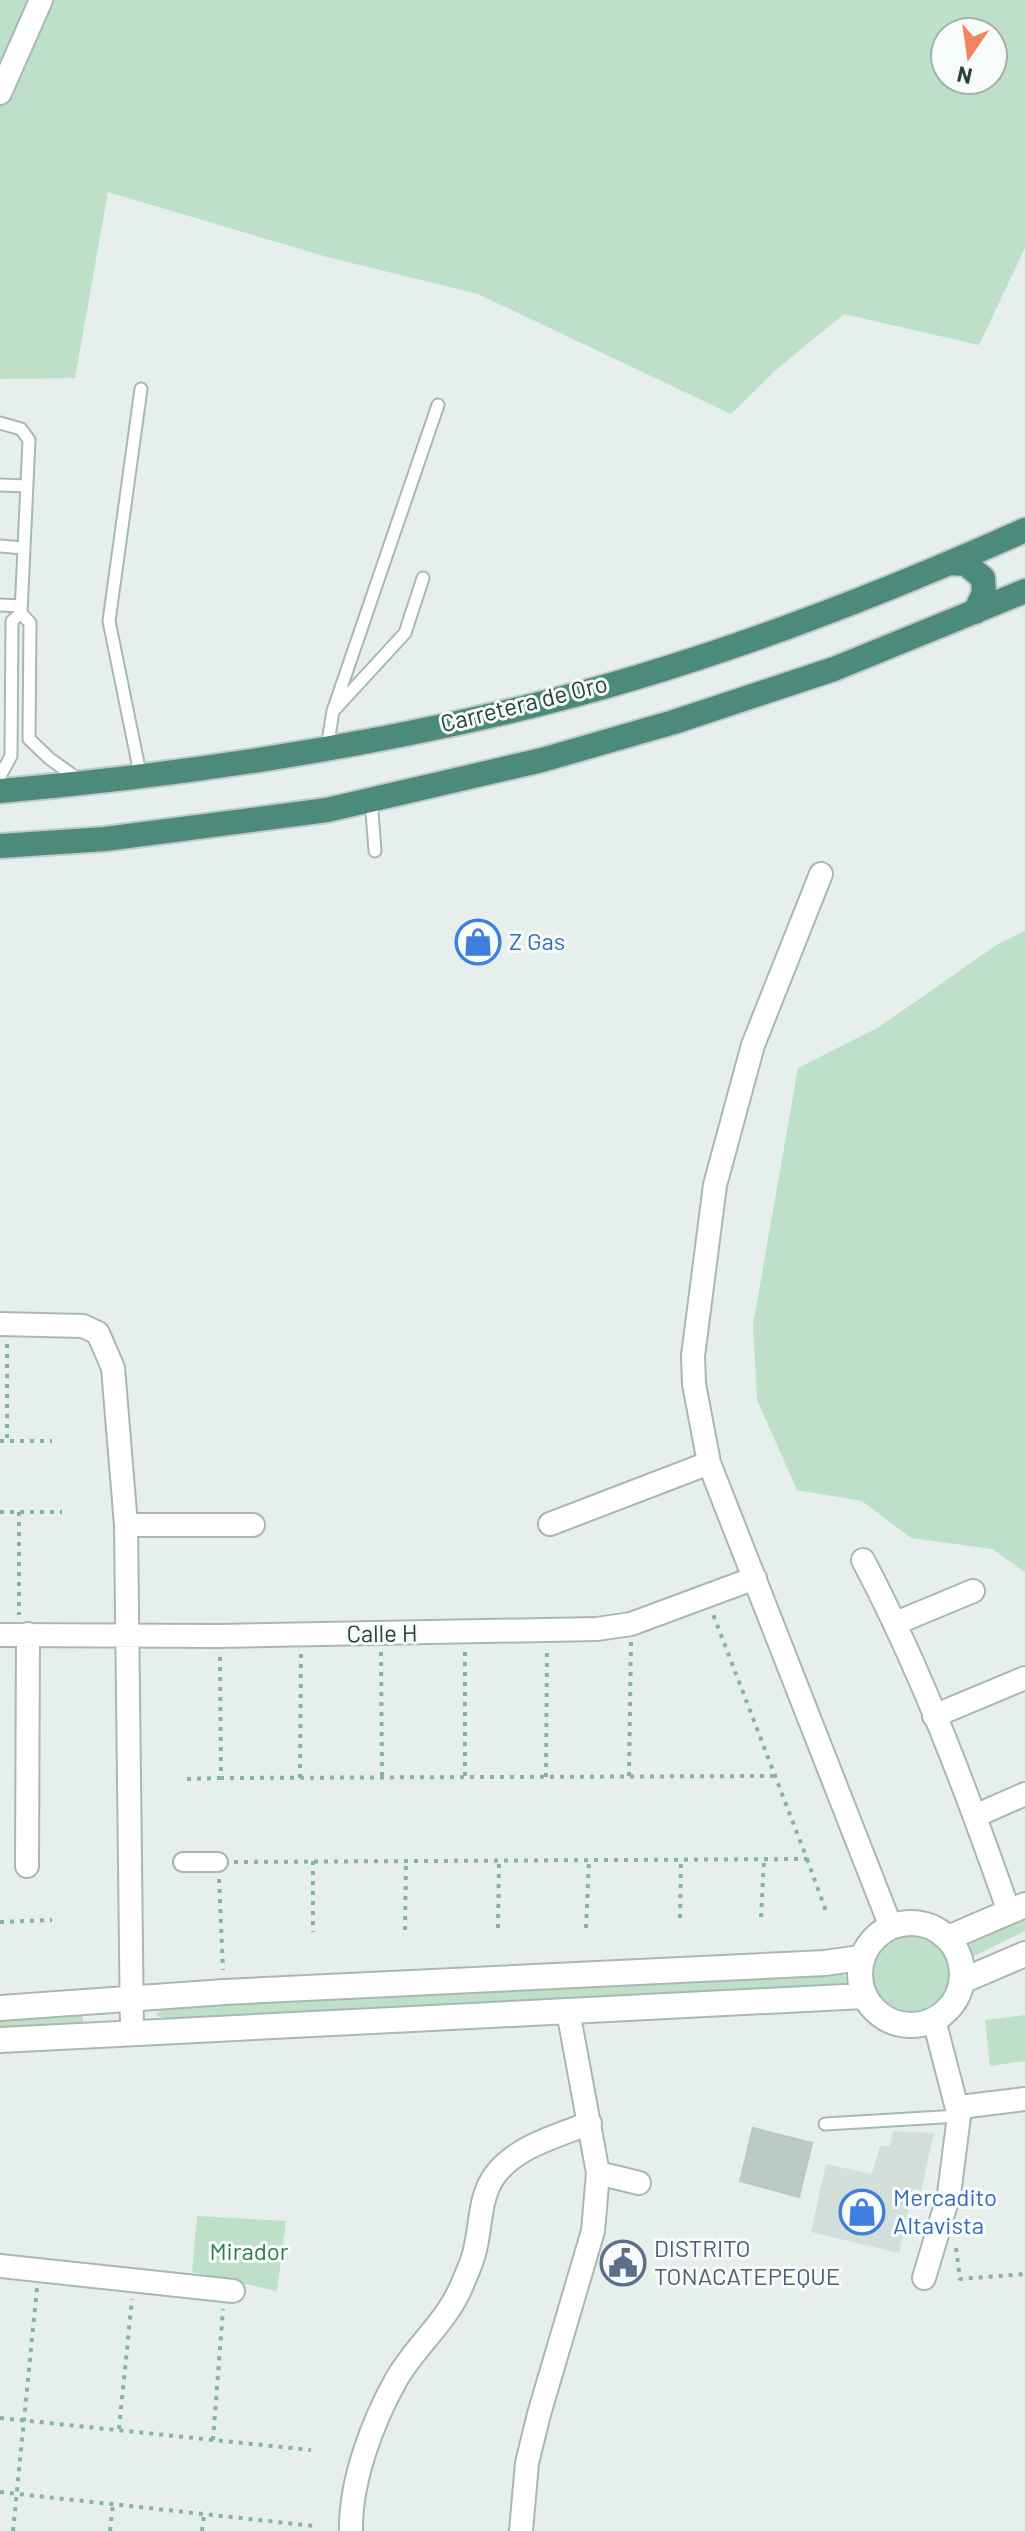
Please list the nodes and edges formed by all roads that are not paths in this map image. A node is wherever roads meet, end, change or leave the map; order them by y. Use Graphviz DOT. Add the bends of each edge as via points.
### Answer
graph roads {
  1 [pos="41,0"];
  2 [pos="0,93"];
  3 [pos="141,389"];
  4 [pos="438,405"];
  5 [pos="0,423"];
  6 [pos="0,485"];
  7 [pos="26,486"];
  8 [pos="1025,530"];
  9 [pos="0,546"];
  10 [pos="23,548"];
  11 [pos="950,563"];
  12 [pos="423,578"];
  13 [pos="1025,591"];
  14 [pos="0,605"];
  15 [pos="975,612"];
  16 [pos="18,613"];
  17 [pos="333,711"];
  18 [pos="327,749"];
  19 [pos="6,756"];
  20 [pos="0,776"];
  21 [pos="141,779"];
  22 [pos="85,783"];
  23 [pos="0,791"];
  24 [pos="371,798"];
  25 [pos="0,846"];
  26 [pos="375,851"];
  27 [pos="821,874"];
  28 [pos="3,1324"];
  29 [pos="709,1463"];
  30 [pos="550,1524"];
  31 [pos="126,1525"];
  32 [pos="253,1525"];
  33 [pos="863,1560"];
  34 [pos="755,1578"];
  35 [pos="973,1591"];
  36 [pos="896,1623"];
  37 [pos="16,1634"];
  38 [pos="125,1636"];
  39 [pos="1025,1678"];
  40 [pos="934,1716"];
  41 [pos="1025,1794"];
  42 [pos="975,1816"];
  43 [pos="183,1862"];
  44 [pos="218,1862"];
  45 [pos="27,1866"];
  46 [pos="1017,1908"];
  47 [pos="891,1927"];
  48 [pos="948,1938"];
  49 [pos="1025,1954"];
  50 [pos="860,1958"];
  51 [pos="962,1981"];
  52 [pos="864,1996"];
  53 [pos="131,1997"];
  54 [pos="0,2008"];
  55 [pos="568,2011"];
  56 [pos="934,2020"];
  57 [pos="132,2032"];
  58 [pos="0,2040"];
  59 [pos="1025,2099"];
  60 [pos="959,2111"];
  61 [pos="590,2123"];
  62 [pos="825,2124"];
  63 [pos="598,2173"];
  64 [pos="639,2183"];
  65 [pos="0,2266"];
  66 [pos="924,2278"];
  67 [pos="228,2291"];
  68 [pos="351,2531"];
  69 [pos="521,2531"];
  1 -- 2 [label="street"];
  3 -- 21 [label="lane" via="109,621"];
  4 -- 17 [label="lane"];
  5 -- 7 [label="lane" via="21,429 29,440"];
  6 -- 7 [label="lane"];
  7 -- 10 [label="lane"];
  8 -- 11 [label="highway, Carretera de Oro"];
  9 -- 10 [label="lane"];
  10 -- 16 [label="lane"];
  11 -- 15 [label="highway" via="966,564 983,578 984,593"];
  11 -- 18 [label="highway, Carretera de Oro" via="822,615 674,664 520,709"];
  12 -- 17 [label="lane" via="405,633"];
  13 -- 15 [label="highway"];
  14 -- 16 [label="lane"];
  15 -- 24 [label="highway" via="834,669 674,722 542,760"];
  16 -- 19 [label="lane"];
  16 -- 22 [label="lane" via="30,623 29,739"];
  17 -- 18 [label="lane"];
  18 -- 21 [label="highway, Carretera de Oro"];
  19 -- 20 [label="lane"];
  21 -- 22 [label="highway, Carretera de Oro"];
  22 -- 23 [label="highway, Carretera de Oro"];
  24 -- 25 [label="highway" via="327,810 105,839"];
  24 -- 26 [label="lane"];
  27 -- 29 [label="street" via="753,1045 715,1185 693,1356"];
  28 -- 31 [label="street" via="83,1326 98,1333 107,1347"];
  29 -- 30 [label="street"];
  29 -- 34 [label="street"];
  31 -- 32 [label="street"];
  31 -- 38 [label="street"];
  33 -- 36 [label="street"];
  34 -- 38 [label="street, Calle H" via="631,1624 597,1629"];
  34 -- 47 [label="street"];
  35 -- 36 [label="street"];
  36 -- 40 [label="street"];
  37 -- 38 [label="street, Calle H"];
  37 -- 45 [label="street"];
  38 -- 53 [label="street"];
  39 -- 40 [label="street"];
  40 -- 42 [label="street"];
  41 -- 42 [label="street"];
  42 -- 46 [label="street"];
  43 -- 44 [label="street"];
  46 -- 48 [label="street"];
  47 -- 48 [label="street" via="916,1923"];
  47 -- 50 [label="street"];
  48 -- 51 [label="street" via="957,1952"];
  49 -- 51 [label="street"];
  50 -- 52 [label="street"];
  50 -- 53 [label="street"];
  51 -- 56 [label="street" via="953,2003"];
  52 -- 55 [label="street"];
  52 -- 56 [label="street" via="876,2011 898,2023"];
  53 -- 54 [label="street"];
  53 -- 57 [label="street"];
  55 -- 57 [label="street"];
  55 -- 61 [label="street"];
  56 -- 60 [label="street"];
  57 -- 58 [label="street"];
  59 -- 60 [label="street"];
  60 -- 62 [label="lane"];
  60 -- 66 [label="street" via="949,2194"];
  61 -- 63 [label="street"];
  61 -- 68 [label="street" via="524,2150 494,2176 461,2289 396,2379 371,2440 356,2486"];
  63 -- 64 [label="street"];
  63 -- 69 [label="street" via="593,2231 527,2463"];
  65 -- 67 [label="street"];
}
